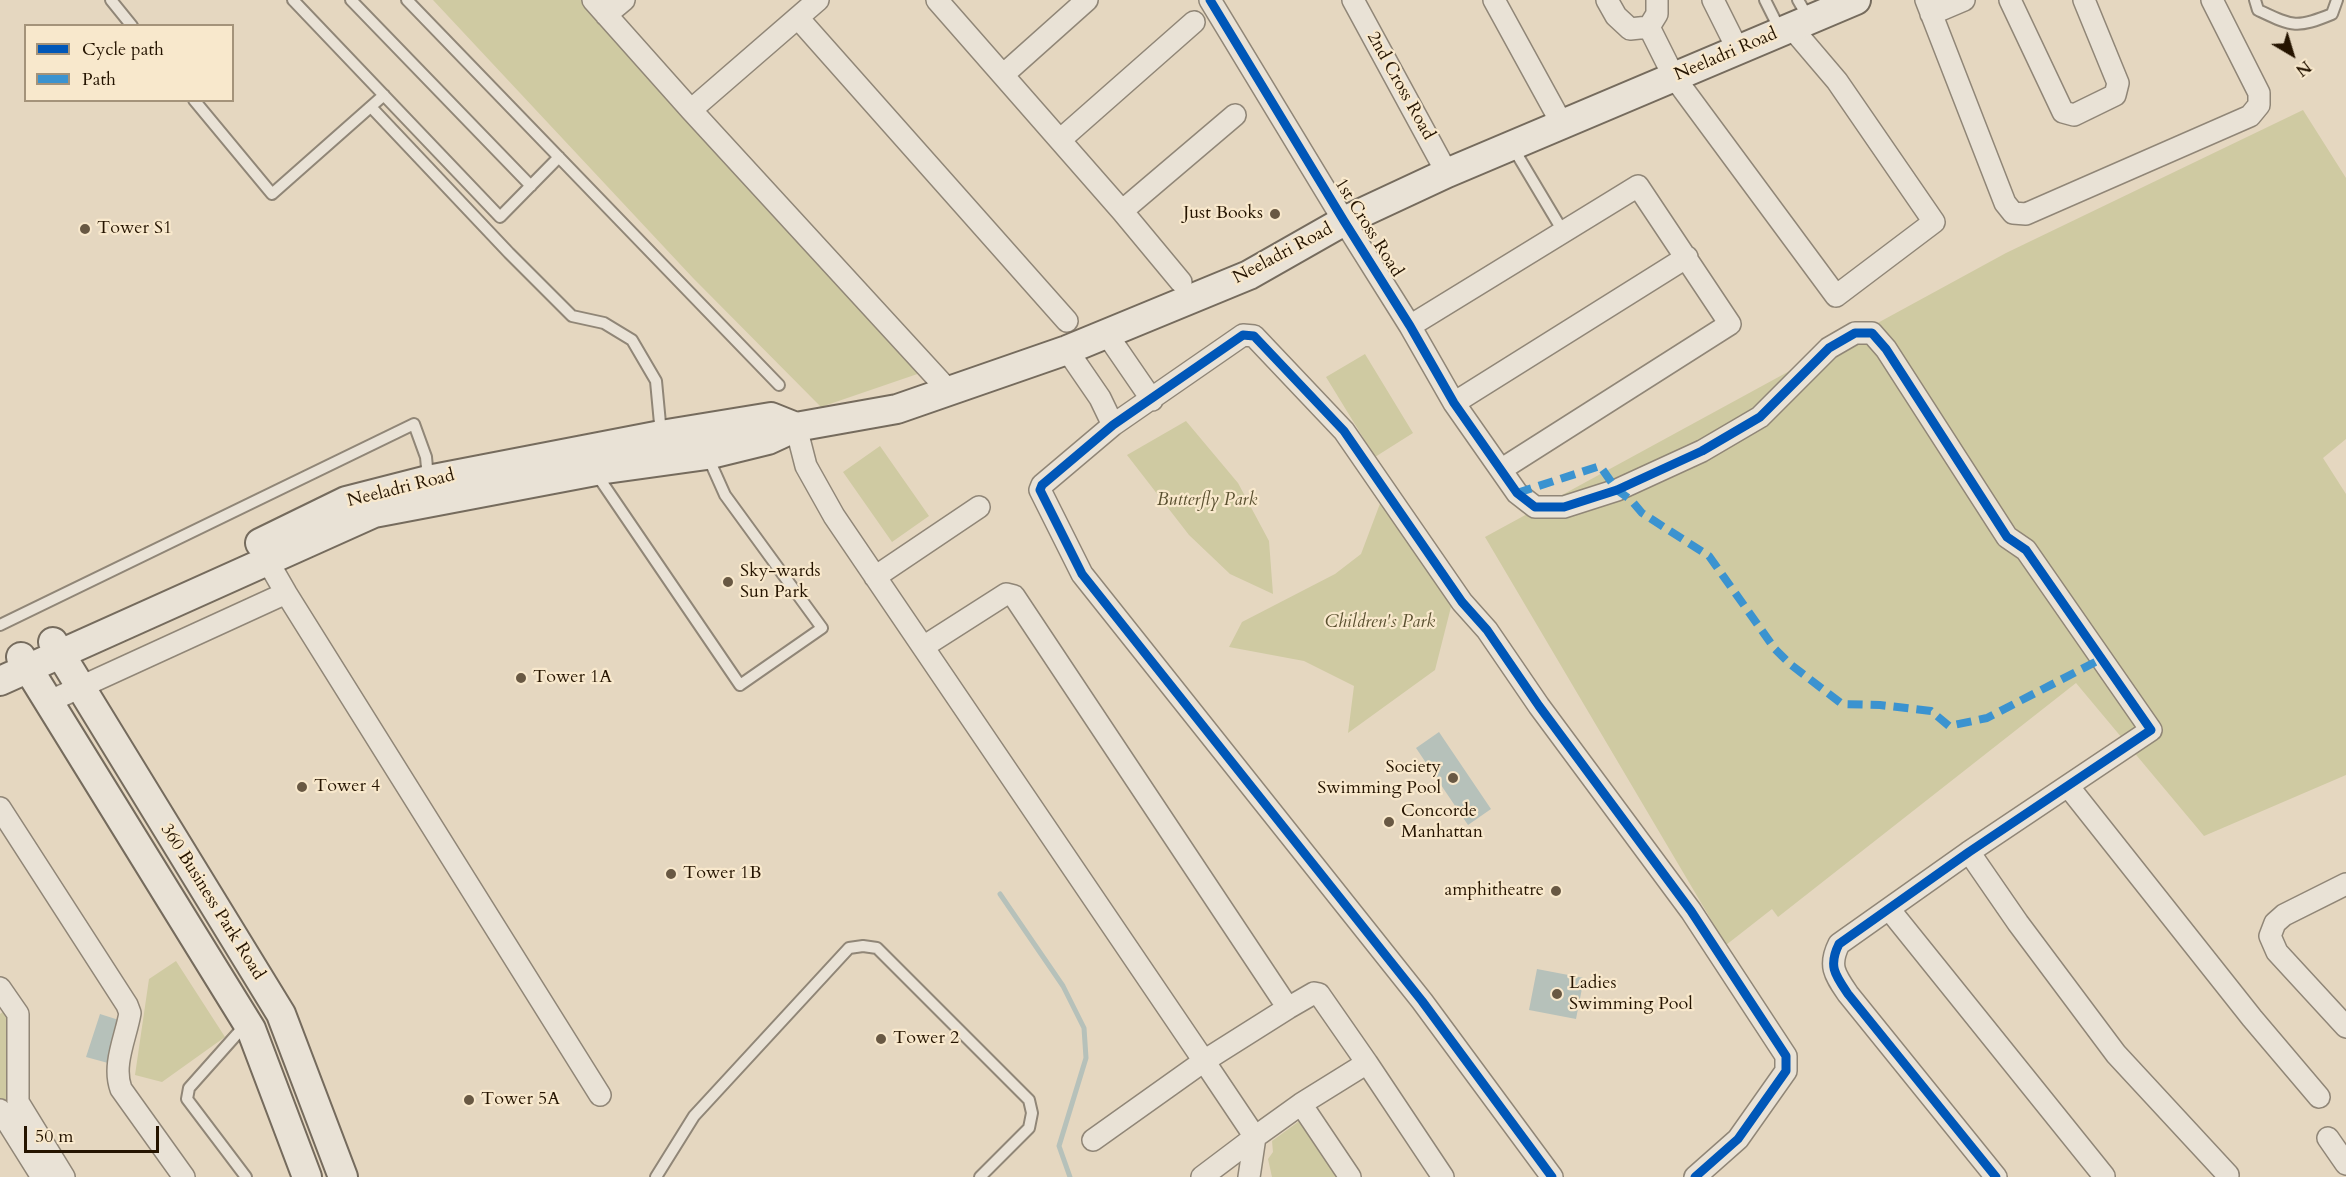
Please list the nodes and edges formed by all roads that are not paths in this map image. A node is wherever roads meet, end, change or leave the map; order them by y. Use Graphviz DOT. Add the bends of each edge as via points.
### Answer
graph roads {
  1 [pos="111,0"];
  2 [pos="292,0"];
  3 [pos="351,0"];
  4 [pos="407,0"];
  5 [pos="624,0"];
  6 [pos="818,0"];
  7 [pos="1087,0"];
  8 [pos="1210,0"];
  9 [pos="1353,0"];
  10 [pos="1494,0"];
  11 [pos="1607,0"];
  12 [pos="1657,0"];
  13 [pos="1713,0"];
  14 [pos="1765,0"];
  15 [pos="1856,0"];
  16 [pos="1964,0"];
  17 [pos="2010,0"];
  18 [pos="2084,0"];
  19 [pos="2212,0"];
  20 [pos="2255,0"];
  21 [pos="2337,0"];
  22 [pos="944,2"];
  23 [pos="1928,7"];
  24 [pos="600,8"];
  25 [pos="798,18"];
  26 [pos="1795,20"];
  27 [pos="1194,22"];
  28 [pos="130,24"];
  29 [pos="1649,27"];
  30 [pos="1738,50"];
  31 [pos="1003,75"];
  32 [pos="1674,77"];
  33 [pos="384,95"];
  34 [pos="197,102"];
  35 [pos="371,106"];
  36 [pos="691,110"];
  37 [pos="1235,115"];
  38 [pos="1562,124"];
  39 [pos="1060,140"];
  40 [pos="1511,146"];
  41 [pos="559,157"];
  42 [pos="1447,173"];
  43 [pos="531,186"];
  44 [pos="1122,211"];
  45 [pos="1344,221"];
  46 [pos="1557,223"];
  47 [pos="1687,257"];
  48 [pos="1181,282"];
  49 [pos="1067,321"];
  50 [pos="1410,326"];
  51 [pos="1106,333"];
  52 [pos="1067,350"];
  53 [pos="779,386"];
  54 [pos="950,392"];
  55 [pos="1152,400"];
  56 [pos="1454,403"];
  57 [pos="1113,425"];
  58 [pos="796,427"];
  59 [pos="661,435"];
  60 [pos="621,454"];
  61 [pos="707,455"];
  62 [pos="1502,470"];
  63 [pos="595,472"];
  64 [pos="429,491"];
  65 [pos="979,507"];
  66 [pos="267,560"];
  67 [pos="875,577"];
  68 [pos="286,593"];
  69 [pos="0,625"];
  70 [pos="923,647"];
  71 [pos="56,648"];
  72 [pos="16,664"];
  73 [pos="0,681"];
  74 [pos="80,687"];
  75 [pos="48,702"];
  76 [pos="2068,786"];
  77 [pos="0,808"];
  78 [pos="1969,852"];
  79 [pos="2346,884"];
  80 [pos="1889,909"];
  81 [pos="0,988"];
  82 [pos="1288,1008"];
  83 [pos="248,1023"];
  84 [pos="2346,1027"];
  85 [pos="1204,1061"];
  86 [pos="1367,1063"];
  87 [pos="600,1095"];
  88 [pos="2319,1097"];
  89 [pos="1301,1104"];
  90 [pos="0,1110"];
  91 [pos="1255,1137"];
  92 [pos="2328,1138"];
  93 [pos="1093,1140"];
  94 [pos="2346,1164"];
  95 [pos="2228,1175"];
  96 [pos="2104,1176"];
  97 [pos="42,1177"];
  98 [pos="63,1177"];
  99 [pos="184,1177"];
  100 [pos="246,1177"];
  101 [pos="307,1177"];
  102 [pos="343,1177"];
  103 [pos="656,1177"];
  104 [pos="980,1177"];
  105 [pos="1202,1177"];
  106 [pos="1249,1177"];
  107 [pos="1350,1177"];
  108 [pos="1443,1177"];
  109 [pos="1552,1177"];
  110 [pos="1695,1177"];
  111 [pos="1996,1177"];
  1 -- 28 [label="lane"];
  2 -- 33 [label="lane"];
  3 -- 43 [label="lane"];
  4 -- 41 [label="lane"];
  5 -- 24 [label="street"];
  6 -- 25 [label="street"];
  7 -- 31 [label="street"];
  8 -- 45 [label="street, 1st Cross Road"];
  9 -- 42 [label="street, 2nd Cross Road"];
  10 -- 38 [label="street"];
  11 -- 29 [label="street" via="1630,29"];
  12 -- 29 [label="street" via="1657,14"];
  13 -- 30 [label="street"];
  14 -- 26 [label="lane"];
  15 -- 26 [label="main road, Neeladri Road"];
  16 -- 23 [label="street"];
  17 -- 18 [label="street" via="2063,112 2074,116 2115,94 2118,83"];
  19 -- 23 [label="street" via="2259,93 2259,105 2250,116 2026,214 2013,213 2005,203"];
  20 -- 21 [label="lane" via="2258,10 2288,24 2309,24 2332,14"];
  22 -- 31 [label="street"];
  24 -- 36 [label="street"];
  25 -- 36 [label="street"];
  25 -- 49 [label="street"];
  26 -- 30 [label="main road, Neeladri Road"];
  26 -- 32 [label="street" via="1934,222 1836,296"];
  27 -- 39 [label="street"];
  29 -- 32 [label="street"];
  30 -- 32 [label="main road, Neeladri Road"];
  31 -- 39 [label="street"];
  32 -- 38 [label="main road, Neeladri Road"];
  33 -- 35 [label="lane"];
  33 -- 43 [label="lane" via="500,217"];
  34 -- 35 [label="lane" via="273,194"];
  35 -- 59 [label="lane" via="572,316 604,323 632,340 656,381"];
  36 -- 54 [label="street"];
  37 -- 44 [label="street"];
  38 -- 40 [label="main road, Neeladri Road"];
  39 -- 44 [label="street"];
  40 -- 42 [label="main road, Neeladri Road"];
  40 -- 46 [label="lane"];
  41 -- 43 [label="lane"];
  41 -- 53 [label="lane"];
  42 -- 45 [label="main road, Neeladri Road"];
  44 -- 48 [label="street"];
  45 -- 50 [label="street, 1st Cross Road"];
  45 -- 51 [label="main road, Neeladri Road" via="1249,275"];
  47 -- 50 [label="street" via="1638,186"];
  47 -- 56 [label="street"];
  47 -- 62 [label="street" via="1730,324"];
  50 -- 56 [label="street, 1st Cross Road"];
  51 -- 52 [label="main road, Neeladri Road"];
  51 -- 55 [label="street"];
  52 -- 54 [label="main road, Neeladri Road"];
  52 -- 57 [label="street" via="1100,398"];
  54 -- 58 [label="main road, Neeladri Road" via="897,409"];
  55 -- 57 [label="street"];
  55 -- 110 [label="street" via="1244,335 1254,336 1344,431 1462,602 1691,911 1787,1063 1786,1071 1738,1139"];
  56 -- 62 [label="street, 1st Cross Road"];
  57 -- 109 [label="street" via="1040,490 1082,574 1422,1001"];
  58 -- 59 [label="main road, Neeladri Road" via="771,417"];
  58 -- 61 [label="main road, Neeladri Road" via="768,440"];
  58 -- 67 [label="street" via="806,466"];
  59 -- 60 [label="main road, Neeladri Road"];
  60 -- 61 [label="main road, Neeladri Road"];
  60 -- 63 [label="main road, Neeladri Road"];
  60 -- 64 [label="main road, Neeladri Road"];
  61 -- 63 [label="lane" via="725,495 822,628 740,685"];
  62 -- 76 [label="street, 1st Cross Road" via="1517,493 1536,507 1564,507 1617,490 1702,451 1760,417 1829,348 1855,333 1872,333 2007,537 2026,550 2151,730"];
  63 -- 64 [label="main road, Neeladri Road"];
  64 -- 66 [label="main road, Neeladri Road"];
  64 -- 69 [label="lane" via="426,457 414,424"];
  64 -- 71 [label="main road, Neeladri Road" via="346,501"];
  65 -- 67 [label="street"];
  66 -- 68 [label="street"];
  66 -- 71 [label="main road, Neeladri Road"];
  67 -- 70 [label="street"];
  68 -- 74 [label="street"];
  68 -- 87 [label="street"];
  70 -- 82 [label="street" via="1006,594 1014,596"];
  70 -- 85 [label="street"];
  71 -- 72 [label="main road, Neeladri Road"];
  71 -- 74 [label="main road, 360 Business Park Road"];
  72 -- 73 [label="main road, Neeladri Road"];
  72 -- 75 [label="main road, 360 Business Park Road"];
  74 -- 75 [label="street"];
  74 -- 102 [label="main road, 360 Business Park Road" via="281,1014"];
  75 -- 83 [label="main road, 360 Business Park Road"];
  76 -- 78 [label="street"];
  76 -- 88 [label="street"];
  77 -- 99 [label="street" via="127,1005 130,1013 117,1079"];
  78 -- 80 [label="street"];
  78 -- 95 [label="street" via="2116,1054"];
  79 -- 84 [label="street" via="2284,915 2274,923 2270,936 2277,952"];
  80 -- 96 [label="street"];
  80 -- 111 [label="street" via="1839,944 1833,967 1848,994"];
  81 -- 98 [label="street" via="18,1014 18,1102"];
  82 -- 85 [label="street"];
  82 -- 86 [label="street" via="1319,994"];
  83 -- 100 [label="lane" via="189,1088 187,1099"];
  83 -- 101 [label="main road, 360 Business Park Road"];
  85 -- 91 [label="street"];
  85 -- 93 [label="street"];
  86 -- 89 [label="street"];
  86 -- 108 [label="street"];
  89 -- 91 [label="street"];
  89 -- 107 [label="street"];
  90 -- 97 [label="street"];
  91 -- 105 [label="street"];
  91 -- 106 [label="street"];
  92 -- 94 [label="street"];
  103 -- 104 [label="lane" via="694,1116 849,948 863,946 877,948 1029,1100 1029,1128"];
}
